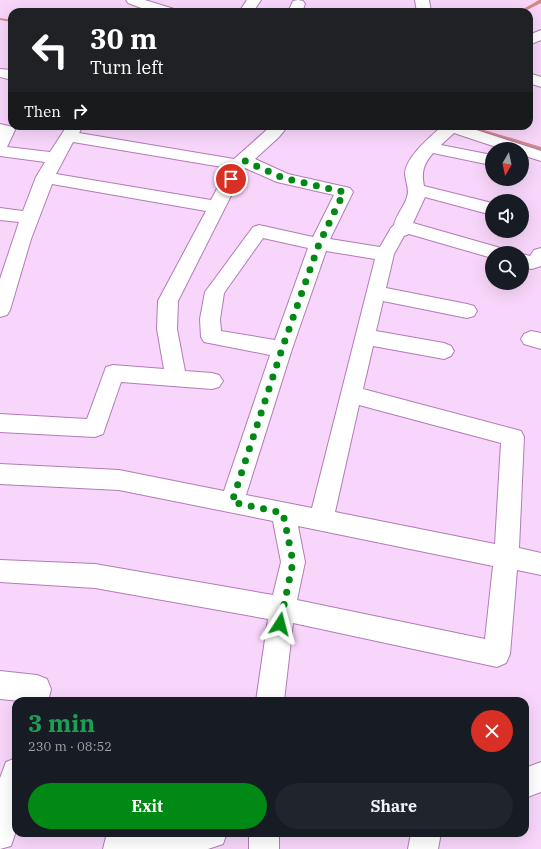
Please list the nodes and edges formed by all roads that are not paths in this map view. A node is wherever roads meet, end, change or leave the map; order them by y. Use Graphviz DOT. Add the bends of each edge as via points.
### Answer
graph roads {
  1 [pos="133,0"];
  2 [pos="160,8"];
  3 [pos="0,129"];
  4 [pos="276,130"];
  5 [pos="445,130"];
  6 [pos="461,130"];
  7 [pos="71,131"];
  8 [pos="498,142"];
  9 [pos="0,145"];
  10 [pos="429,147"];
  11 [pos="0,151"];
  12 [pos="529,152"];
  13 [pos="541,156"];
  14 [pos="54,158"];
  15 [pos="485,159"];
  16 [pos="240,163"];
  17 [pos="45,177"];
  18 [pos="416,189"];
  19 [pos="217,207"];
  20 [pos="485,207"];
  21 [pos="0,214"];
  22 [pos="29,218"];
  23 [pos="403,228"];
  24 [pos="319,244"];
  25 [pos="485,250"];
  26 [pos="385,254"];
  27 [pos="541,254"];
  28 [pos="529,262"];
  29 [pos="377,293"];
  30 [pos="0,310"];
  31 [pos="467,311"];
  32 [pos="365,337"];
  33 [pos="282,349"];
  34 [pos="444,351"];
  35 [pos="176,378"];
  36 [pos="212,381"];
  37 [pos="352,395"];
  38 [pos="0,423"];
  39 [pos="0,474"];
  40 [pos="232,502"];
  41 [pos="283,513"];
  42 [pos="321,520"];
  43 [pos="506,558"];
  44 [pos="541,564"];
  45 [pos="0,571"];
  46 [pos="282,609"];
  47 [pos="0,685"];
  48 [pos="35,697"];
  49 [pos="271,697"];
  50 [pos="541,777"];
  51 [pos="529,782"];
  52 [pos="12,788"];
  53 [pos="0,835"];
  54 [pos="121,837"];
  55 [pos="192,837"];
  56 [pos="264,837"];
  57 [pos="426,837"];
  58 [pos="118,849"];
  59 [pos="134,849"];
  60 [pos="264,849"];
  61 [pos="424,849"];
  1 -- 2 [label="street"];
  3 -- 9 [label="street" via="8,130"];
  4 -- 16 [label="street"];
  5 -- 10 [label="street"];
  6 -- 8 [label="street"];
  7 -- 14 [label="street"];
  7 -- 16 [label="street"];
  10 -- 15 [label="street"];
  10 -- 18 [label="street" via="414,169"];
  11 -- 14 [label="street"];
  12 -- 13 [label="street"];
  14 -- 17 [label="street"];
  16 -- 19 [label="street"];
  16 -- 24 [label="street" via="283,178 344,192"];
  17 -- 19 [label="street"];
  17 -- 22 [label="street"];
  18 -- 20 [label="street"];
  18 -- 23 [label="street" via="416,196"];
  19 -- 35 [label="street" via="168,301 167,329"];
  21 -- 22 [label="street"];
  22 -- 30 [label="street"];
  23 -- 25 [label="street"];
  23 -- 26 [label="street" via="397,232"];
  24 -- 26 [label="street"];
  24 -- 33 [label="street"];
  24 -- 33 [label="street" via="259,231 215,292 210,319 211,337"];
  26 -- 29 [label="street"];
  27 -- 28 [label="street" via="538,260"];
  29 -- 31 [label="street"];
  29 -- 32 [label="street"];
  32 -- 34 [label="street"];
  32 -- 37 [label="street"];
  33 -- 40 [label="street"];
  35 -- 36 [label="street"];
  35 -- 38 [label="street" via="112,373 95,428"];
  37 -- 42 [label="street"];
  37 -- 43 [label="street" via="513,437"];
  39 -- 40 [label="street" via="119,480"];
  40 -- 41 [label="street"];
  41 -- 42 [label="street"];
  41 -- 46 [label="street" via="293,562"];
  42 -- 43 [label="street"];
  43 -- 44 [label="street"];
  43 -- 46 [label="street" via="497,654"];
  45 -- 46 [label="street" via="95,576"];
  46 -- 49 [label="street"];
  47 -- 48 [label="street" via="37,689"];
  50 -- 51 [label="street"];
  52 -- 53 [label="street"];
  54 -- 58 [label="street"];
  55 -- 59 [label="street"];
  56 -- 60 [label="street"];
  57 -- 61 [label="street"];
}
